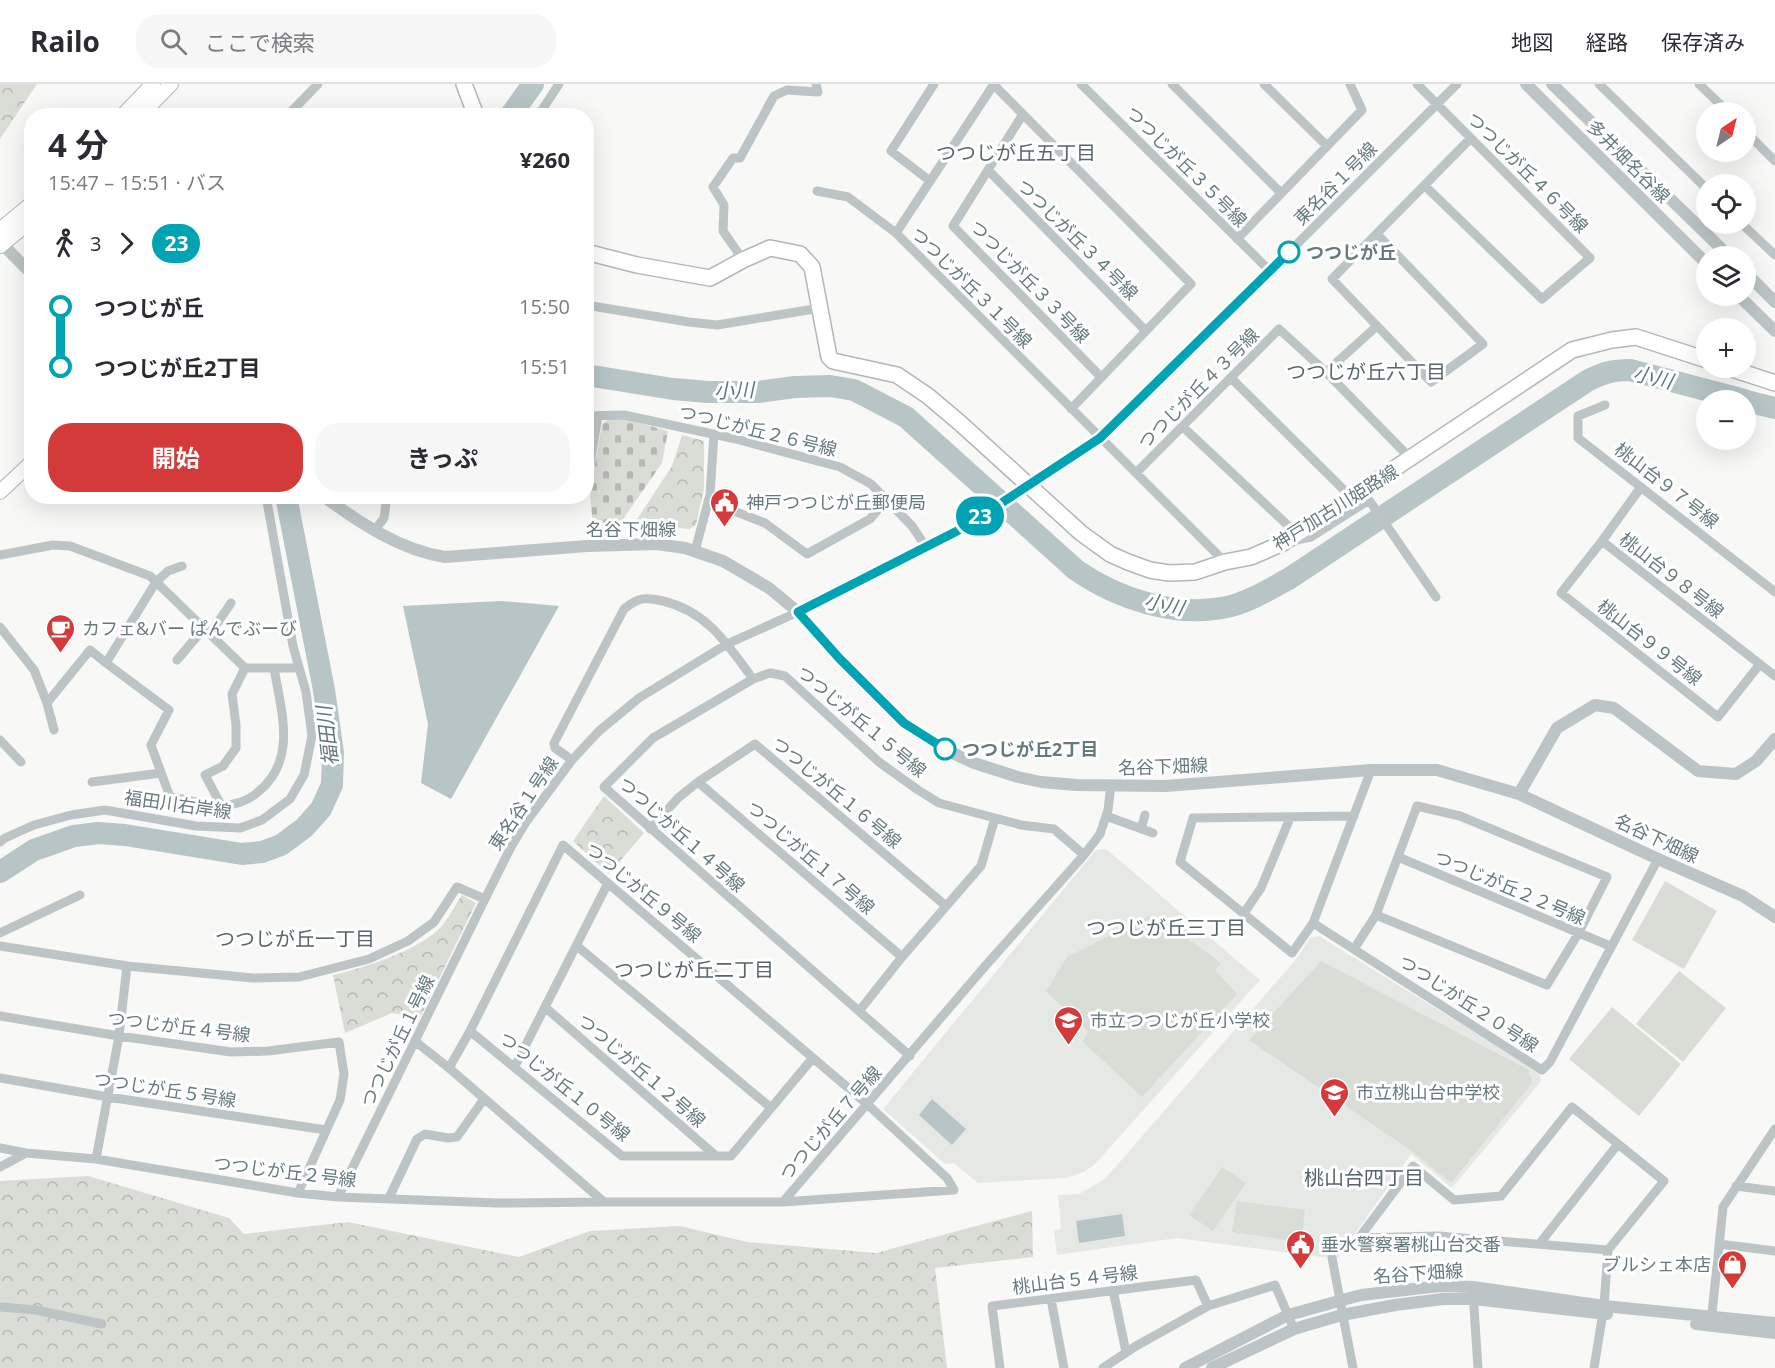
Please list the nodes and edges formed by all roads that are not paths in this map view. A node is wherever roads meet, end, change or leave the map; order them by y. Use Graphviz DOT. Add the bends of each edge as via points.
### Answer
graph roads {
  1 [pos="153,84"];
  2 [pos="171,84"];
  3 [pos="318,84"];
  4 [pos="464,84"];
  5 [pos="559,84"];
  6 [pos="816,84"];
  7 [pos="934,84"];
  8 [pos="993,84"];
  9 [pos="1081,84"];
  10 [pos="1172,84"];
  11 [pos="1264,84"];
  12 [pos="1350,84"];
  13 [pos="1417,84"];
  14 [pos="1457,84"];
  15 [pos="1526,84"];
  16 [pos="1552,84"];
  17 [pos="1599,84"];
  18 [pos="1699,84"];
  19 [pos="1718,102"];
  20 [pos="1437,103"];
  21 [pos="130,108"];
  22 [pos="148,108"];
  23 [pos="297,108"];
  24 [pos="473,108"];
  25 [pos="543,108"];
  26 [pos="1023,114"];
  27 [pos="1471,138"];
  28 [pos="1756,142"];
  29 [pos="1327,146"];
  30 [pos="1775,161"];
  31 [pos="988,171"];
  32 [pos="1696,178"];
  33 [pos="930,181"];
  34 [pos="1425,186"];
  35 [pos="817,190"];
  36 [pos="1281,194"];
  37 [pos="24,210"];
  38 [pos="24,226"];
  39 [pos="0,230"];
  40 [pos="896,233"];
  41 [pos="1377,234"];
  42 [pos="1753,234"];
  43 [pos="1238,239"];
  44 [pos="1,244"];
  45 [pos="1719,246"];
  46 [pos="1696,253"];
  47 [pos="594,255"];
  48 [pos="1775,255"];
  49 [pos="743,260"];
  50 [pos="24,266"];
  51 [pos="1270,272"];
  52 [pos="1756,283"];
  53 [pos="1775,302"];
  54 [pos="594,306"];
  55 [pos="1749,306"];
  56 [pos="820,308"];
  57 [pos="1377,326"];
  58 [pos="1145,330"];
  59 [pos="1775,332"];
  60 [pos="1696,356"];
  61 [pos="1326,372"];
  62 [pos="1100,376"];
  63 [pos="1756,377"];
  64 [pos="1232,379"];
  65 [pos="1775,383"];
  66 [pos="1605,405"];
  67 [pos="1071,409"];
  68 [pos="594,416"];
  69 [pos="598,416"];
  70 [pos="1183,427"];
  71 [pos="714,434"];
  72 [pos="1100,438"];
  73 [pos="594,440"];
  74 [pos="1411,459"];
  75 [pos="24,470"];
  76 [pos="1136,473"];
  77 [pos="1641,487"];
  78 [pos="0,492"];
  79 [pos="1352,498"];
  80 [pos="886,500"];
  81 [pos="708,501"];
  82 [pos="267,504"];
  83 [pos="334,504"];
  84 [pos="386,504"];
  85 [pos="375,530"];
  86 [pos="1297,534"];
  87 [pos="1602,541"];
  88 [pos="1283,543"];
  89 [pos="926,547"];
  90 [pos="695,551"];
  91 [pos="0,555"];
  92 [pos="1225,562"];
  93 [pos="182,566"];
  94 [pos="156,582"];
  95 [pos="1775,592"];
  96 [pos="1436,597"];
  97 [pos="231,603"];
  98 [pos="798,612"];
  99 [pos="0,627"];
  100 [pos="207,631"];
  101 [pos="3,640"];
  102 [pos="727,644"];
  103 [pos="177,660"];
  104 [pos="106,663"];
  105 [pos="1760,664"];
  106 [pos="245,668"];
  107 [pos="274,668"];
  108 [pos="299,668"];
  109 [pos="1775,676"];
  110 [pos="753,679"];
  111 [pos="47,702"];
  112 [pos="54,730"];
  113 [pos="1775,739"];
  114 [pos="0,740"];
  115 [pos="572,760"];
  116 [pos="21,762"];
  117 [pos="1371,770"];
  118 [pos="161,773"];
  119 [pos="92,782"];
  120 [pos="699,782"];
  121 [pos="1111,785"];
  122 [pos="1519,794"];
  123 [pos="221,806"];
  124 [pos="1146,815"];
  125 [pos="1106,816"];
  126 [pos="1354,816"];
  127 [pos="995,818"];
  128 [pos="1290,818"];
  129 [pos="650,829"];
  130 [pos="1141,829"];
  131 [pos="1153,833"];
  132 [pos="0,842"];
  133 [pos="1084,855"];
  134 [pos="1398,857"];
  135 [pos="1658,859"];
  136 [pos="608,882"];
  137 [pos="80,894"];
  138 [pos="485,899"];
  139 [pos="946,906"];
  140 [pos="1244,914"];
  141 [pos="1376,915"];
  142 [pos="1775,917"];
  143 [pos="1313,923"];
  144 [pos="0,933"];
  145 [pos="1578,934"];
  146 [pos="0,946"];
  147 [pos="577,946"];
  148 [pos="1610,946"];
  149 [pos="1354,949"];
  150 [pos="902,957"];
  151 [pos="127,966"];
  152 [pos="546,1008"];
  153 [pos="860,1010"];
  154 [pos="0,1016"];
  155 [pos="470,1030"];
  156 [pos="119,1036"];
  157 [pos="416,1042"];
  158 [pos="910,1056"];
  159 [pos="812,1059"];
  160 [pos="516,1066"];
  161 [pos="449,1068"];
  162 [pos="0,1078"];
  163 [pos="108,1097"];
  164 [pos="484,1099"];
  165 [pos="867,1104"];
  166 [pos="771,1108"];
  167 [pos="1775,1129"];
  168 [pos="326,1130"];
  169 [pos="1618,1144"];
  170 [pos="0,1148"];
  171 [pos="26,1153"];
  172 [pos="717,1156"];
  173 [pos="96,1159"];
  174 [pos="0,1167"];
  175 [pos="1736,1186"];
  176 [pos="1775,1191"];
  177 [pos="298,1193"];
  178 [pos="338,1197"];
  179 [pos="389,1198"];
  180 [pos="604,1202"];
  181 [pos="783,1202"];
  182 [pos="1540,1243"];
  183 [pos="1719,1244"];
  184 [pos="1608,1250"];
  185 [pos="1775,1251"];
  186 [pos="1332,1258"];
  187 [pos="1113,1290"];
  188 [pos="1473,1293"];
  189 [pos="1051,1299"];
  190 [pos="1339,1300"];
  191 [pos="0,1306"];
  192 [pos="1208,1306"];
  193 [pos="1603,1310"];
  194 [pos="1342,1315"];
  195 [pos="1288,1316"];
  196 [pos="1711,1321"];
  197 [pos="1775,1323"];
  198 [pos="102,1324"];
  199 [pos="1294,1329"];
  200 [pos="1775,1333"];
  201 [pos="1126,1352"];
  202 [pos="1000,1368"];
  203 [pos="1064,1368"];
  204 [pos="1103,1368"];
  205 [pos="1185,1368"];
  206 [pos="1212,1368"];
  207 [pos="1353,1368"];
  208 [pos="1478,1368"];
  209 [pos="1594,1368"];
  1 -- 21 [label="main road"];
  2 -- 22 [label="main road"];
  3 -- 23 [label="street"];
  4 -- 24 [label="main road"];
  5 -- 25 [label="street"];
  6 -- 49 [label="street" via="818,92 787,90 774,96 740,158 733,159 713,187 724,205 723,231"];
  7 -- 33 [label="street" via="891,151"];
  8 -- 26 [label="street"];
  8 -- 33 [label="street, つつじが丘３１号線"];
  9 -- 43 [label="street, つつじが丘３５号線"];
  10 -- 36 [label="street"];
  11 -- 29 [label="street"];
  12 -- 29 [label="street" via="1362,110"];
  13 -- 20 [label="street"];
  14 -- 20 [label="street, 東名谷１号線"];
  15 -- 46 [label="street, 多井畑名谷線"];
  16 -- 45 [label="street, 多井畑名谷線"];
  17 -- 32 [label="street"];
  18 -- 19 [label="street"];
  20 -- 27 [label="street, つつじが丘４６号線"];
  20 -- 51 [label="street, 東名谷１号線"];
  26 -- 31 [label="street, つつじが丘３３号線"];
  26 -- 58 [label="street" via="1191,284"];
  27 -- 34 [label="street"];
  27 -- 34 [label="street, つつじが丘４６号線" via="1590,258 1542,299"];
  28 -- 30 [label="street"];
  29 -- 36 [label="street"];
  31 -- 58 [label="street, つつじが丘３４号線"];
  31 -- 62 [label="street, つつじが丘３３号線" via="953,226"];
  33 -- 40 [label="street, つつじが丘３１号線"];
  34 -- 41 [label="street"];
  35 -- 40 [label="street" via="848,197"];
  36 -- 43 [label="street"];
  37 -- 39 [label="main road"];
  38 -- 44 [label="main road"];
  40 -- 67 [label="street, つつじが丘３１号線"];
  41 -- 57 [label="street" via="1332,279"];
  41 -- 57 [label="street" via="1483,344 1431,382"];
  42 -- 48 [label="street"];
  43 -- 51 [label="street, つつじが丘３５号線"];
  44 -- 50 [label="street"];
  47 -- 49 [label="main road, 神戸加古川姫路線" via="710,278"];
  49 -- 56 [label="main road, 神戸加古川姫路線" via="770,248 800,254 812,267"];
  51 -- 72 [label="street, 東名谷１号線"];
  52 -- 53 [label="street"];
  54 -- 56 [label="street" via="717,325"];
  55 -- 59 [label="street"];
  56 -- 92 [label="main road, 神戸加古川姫路線" via="833,361 897,375 928,396 1081,533 1110,554 1169,573 1195,572"];
  57 -- 61 [label="street"];
  58 -- 62 [label="street"];
  60 -- 74 [label="main road, 神戸加古川姫路線" via="1636,337 1572,350"];
  61 -- 64 [label="street, つつじが丘４３号線" via="1279,329"];
  61 -- 74 [label="street, つつじが丘４３号線"];
  62 -- 67 [label="street"];
  63 -- 65 [label="main road"];
  64 -- 70 [label="street, つつじが丘４３号線"];
  64 -- 79 [label="street"];
  66 -- 77 [label="street, 桃山台９７号線" via="1578,416 1578,438"];
  67 -- 72 [label="street, つつじが丘３１号線"];
  68 -- 69 [label="street, つつじが丘２６号線"];
  69 -- 71 [label="street, つつじが丘２６号線" via="624,415"];
  69 -- 73 [label="street"];
  70 -- 76 [label="street, つつじが丘４３号線"];
  70 -- 86 [label="street"];
  71 -- 80 [label="street, つつじが丘２６号線" via="840,467 871,484"];
  71 -- 81 [label="street"];
  72 -- 76 [label="street, つつじが丘３１号線"];
  72 -- 89 [label="street, 東名谷１号線, bridge" via="965,527"];
  74 -- 79 [label="main road, 神戸加古川姫路線"];
  75 -- 78 [label="main road"];
  76 -- 92 [label="street, つつじが丘３１号線"];
  77 -- 87 [label="street, 桃山台９８号線"];
  77 -- 95 [label="street, 桃山台９７号線"];
  79 -- 86 [label="main road, 神戸加古川姫路線"];
  80 -- 81 [label="street" via="870,519 807,554 765,523"];
  80 -- 89 [label="street, つつじが丘２６号線"];
  81 -- 90 [label="street"];
  82 -- 108 [label="street, 福田川右岸線"];
  83 -- 85 [label="street, 名谷下畑線"];
  84 -- 85 [label="street" via="384,518"];
  85 -- 90 [label="street, 名谷下畑線" via="402,545 445,556 657,544"];
  86 -- 88 [label="main road, 神戸加古川姫路線"];
  87 -- 105 [label="street, 桃山台９８号線"];
  87 -- 105 [label="street, 桃山台９９号線" via="1561,593 1718,717"];
  88 -- 92 [label="main road, 神戸加古川姫路線" via="1251,557"];
  88 -- 96 [label="street" via="1311,537 1369,500"];
  89 -- 98 [label="street, 東名谷１号線"];
  90 -- 98 [label="street, 名谷下畑線" via="749,574"];
  91 -- 94 [label="street" via="53,545 70,546 150,576"];
  93 -- 94 [label="street" via="168,571"];
  94 -- 100 [label="street"];
  94 -- 104 [label="street"];
  97 -- 100 [label="street"];
  98 -- 102 [label="street, 東名谷１号線"];
  98 -- 121 [label="street, 名谷下畑線" via="904,723 946,750 1030,780"];
  99 -- 101 [label="street"];
  100 -- 103 [label="street"];
  100 -- 106 [label="street"];
  101 -- 111 [label="street" via="34,670"];
  102 -- 110 [label="street"];
  102 -- 115 [label="street, 東名谷１号線" via="639,699 599,730"];
  102 -- 115 [label="street" via="697,614 674,604 645,597 632,603 624,609 554,743"];
  104 -- 111 [label="street" via="90,650"];
  104 -- 118 [label="street" via="169,710 151,745"];
  105 -- 109 [label="street, 桃山台９８号線"];
  106 -- 107 [label="street"];
  106 -- 123 [label="street" via="232,694 236,748 223,766 206,775"];
  107 -- 108 [label="street"];
  107 -- 123 [label="street" via="284,752 269,783 249,800"];
  108 -- 132 [label="street, 福田川右岸線" via="312,736 304,775 290,799 262,820 240,828 218,827 105,810 34,825"];
  110 -- 127 [label="street, つつじが丘１５号線" via="770,673 785,676 879,762 918,790 939,803"];
  110 -- 129 [label="street, つつじが丘１４号線" via="653,738 604,787"];
  111 -- 112 [label="street"];
  113 -- 122 [label="street" via="1756,761 1736,774 1698,771 1614,708 1595,705 1557,728"];
  114 -- 116 [label="street"];
  115 -- 138 [label="street, 東名谷１号線" via="526,822"];
  117 -- 121 [label="street, 名谷下畑線" via="1166,786"];
  117 -- 122 [label="street, 名谷下畑線" via="1437,770"];
  117 -- 126 [label="street"];
  118 -- 119 [label="street"];
  118 -- 123 [label="street" via="170,797"];
  120 -- 129 [label="street, つつじが丘１６号線"];
  120 -- 139 [label="street, つつじが丘１６号線" via="755,744"];
  120 -- 150 [label="street, つつじが丘１７号線"];
  121 -- 125 [label="street, つつじが丘７号線"];
  122 -- 135 [label="street, 名谷下畑線"];
  124 -- 130 [label="street"];
  125 -- 130 [label="street"];
  125 -- 133 [label="street, つつじが丘７号線" via="1100,834"];
  126 -- 128 [label="street"];
  126 -- 143 [label="street"];
  127 -- 133 [label="street, つつじが丘１５号線" via="1054,829"];
  127 -- 139 [label="street" via="981,866"];
  128 -- 140 [label="street" via="1261,888"];
  128 -- 140 [label="street" via="1193,818 1180,862"];
  129 -- 153 [label="street, つつじが丘１４号線"];
  130 -- 131 [label="street"];
  133 -- 158 [label="street, つつじが丘７号線"];
  134 -- 141 [label="street"];
  134 -- 145 [label="street, つつじが丘２２号線"];
  134 -- 145 [label="street" via="1417,806 1460,816 1607,877"];
  135 -- 142 [label="street, 名谷下畑線" via="1743,896"];
  135 -- 148 [label="street, つつじが丘２０号線"];
  136 -- 147 [label="street"];
  136 -- 155 [label="street, つつじが丘９号線" via="563,845"];
  136 -- 159 [label="street, つつじが丘９号線"];
  137 -- 144 [label="street"];
  138 -- 151 [label="street" via="457,887 434,922 408,941 369,959 299,977 253,978"];
  138 -- 157 [label="street, つつじが丘１号線"];
  139 -- 150 [label="street"];
  140 -- 143 [label="street" via="1292,953"];
  141 -- 145 [label="street" via="1547,985"];
  141 -- 149 [label="street"];
  143 -- 149 [label="street, つつじが丘２０号線"];
  145 -- 148 [label="street, つつじが丘２２号線"];
  146 -- 151 [label="street"];
  147 -- 152 [label="street"];
  147 -- 166 [label="street"];
  148 -- 149 [label="street, つつじが丘２０号線" via="1550,1062 1542,1070"];
  150 -- 153 [label="street"];
  151 -- 156 [label="street"];
  152 -- 160 [label="street"];
  152 -- 172 [label="street, つつじが丘１２号線"];
  153 -- 158 [label="street, つつじが丘１４号線"];
  154 -- 156 [label="street, つつじが丘４号線"];
  155 -- 160 [label="street, つつじが丘１０号線"];
  155 -- 161 [label="street, つつじが丘９号線"];
  156 -- 163 [label="street"];
  156 -- 168 [label="street, つつじが丘４号線" via="231,1052 339,1042 344,1074 340,1100"];
  157 -- 161 [label="street"];
  157 -- 178 [label="street, つつじが丘１号線"];
  158 -- 165 [label="street, つつじが丘７号線"];
  159 -- 165 [label="street, つつじが丘９号線"];
  159 -- 166 [label="street, つつじが丘１０号線"];
  160 -- 172 [label="street, つつじが丘１０号線" via="622,1156"];
  161 -- 164 [label="street"];
  162 -- 163 [label="street, つつじが丘５号線"];
  163 -- 168 [label="street, つつじが丘５号線"];
  163 -- 173 [label="street"];
  164 -- 179 [label="street" via="457,1137 426,1134 417,1139"];
  164 -- 180 [label="street"];
  165 -- 181 [label="street, つつじが丘７号線"];
  165 -- 181 [label="street, つつじが丘９号線" via="947,1178 954,1190"];
  166 -- 172 [label="street, つつじが丘１０号線" via="731,1156"];
  167 -- 175 [label="street"];
  168 -- 177 [label="street, つつじが丘４号線"];
  169 -- 182 [label="street"];
  169 -- 182 [label="street" via="1572,1107 1501,1196 1454,1200 1413,1166 1359,1238 1438,1236"];
  169 -- 184 [label="street" via="1664,1181"];
  170 -- 171 [label="street, つつじが丘２号線"];
  171 -- 173 [label="street, つつじが丘２号線"];
  171 -- 174 [label="street"];
  173 -- 177 [label="street, つつじが丘２号線"];
  175 -- 176 [label="street"];
  175 -- 183 [label="street" via="1723,1207"];
  177 -- 178 [label="street, つつじが丘２号線"];
  178 -- 179 [label="street, つつじが丘２号線"];
  179 -- 180 [label="street, つつじが丘２号線"];
  180 -- 181 [label="street, つつじが丘７号線"];
  182 -- 184 [label="street"];
  183 -- 185 [label="street"];
  183 -- 196 [label="street"];
  184 -- 193 [label="street"];
  186 -- 190 [label="street"];
  187 -- 189 [label="street, 桃山台５４号線"];
  187 -- 192 [label="street, 桃山台５４号線" via="1196,1280"];
  187 -- 201 [label="street"];
  188 -- 190 [label="street, 名谷下畑線" via="1440,1286"];
  188 -- 193 [label="street, 名谷下畑線"];
  188 -- 194 [label="street, 名谷下畑線"];
  188 -- 208 [label="street"];
  189 -- 202 [label="street, 桃山台５４号線" via="992,1306"];
  189 -- 203 [label="street"];
  190 -- 194 [label="street"];
  190 -- 195 [label="street, 名谷下畑線"];
  191 -- 198 [label="street"];
  192 -- 195 [label="street" via="1275,1285"];
  192 -- 201 [label="street"];
  193 -- 196 [label="street, 名谷下畑線"];
  193 -- 209 [label="street"];
  194 -- 199 [label="street, 名谷下畑線"];
  194 -- 207 [label="street"];
  195 -- 199 [label="street"];
  195 -- 205 [label="street, 名谷下畑線"];
  196 -- 197 [label="street, 名谷下畑線"];
  196 -- 200 [label="street, 名谷下畑線"];
  199 -- 206 [label="street, 名谷下畑線"];
  201 -- 204 [label="street"];
}
